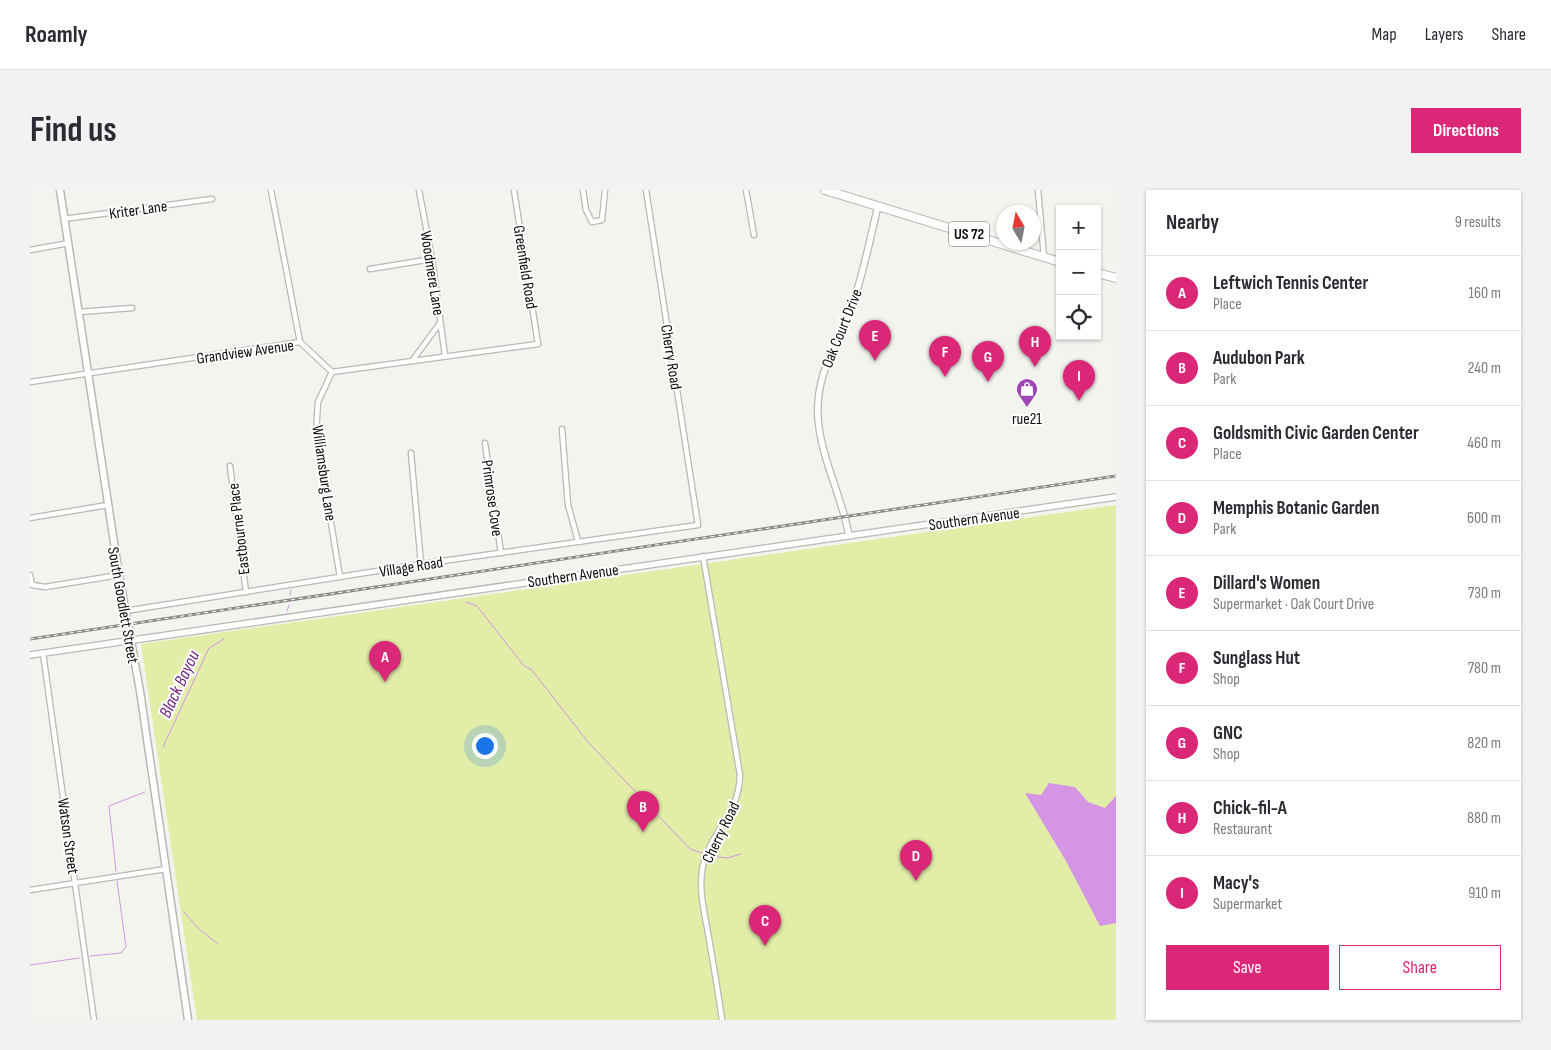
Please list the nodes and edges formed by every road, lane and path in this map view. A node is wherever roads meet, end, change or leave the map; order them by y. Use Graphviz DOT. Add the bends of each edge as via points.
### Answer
graph roads {
  1 [pos="60,190"];
  2 [pos="271,190"];
  3 [pos="419,190"];
  4 [pos="514,190"];
  5 [pos="583,190"];
  6 [pos="606,190"];
  7 [pos="646,190"];
  8 [pos="746,190"];
  9 [pos="825,190"];
  10 [pos="1038,190"];
  11 [pos="212,198"];
  12 [pos="878,206"];
  13 [pos="64,219"];
  14 [pos="754,235"];
  15 [pos="69,244"];
  16 [pos="30,250"];
  17 [pos="1044,258"];
  18 [pos="432,259"];
  19 [pos="1056,261"];
  20 [pos="370,269"];
  21 [pos="1101,274"];
  22 [pos="1116,278"];
  23 [pos="132,308"];
  24 [pos="79,312"];
  25 [pos="440,323"];
  26 [pos="300,342"];
  27 [pos="445,356"];
  28 [pos="412,361"];
  29 [pos="332,372"];
  30 [pos="88,374"];
  31 [pos="30,382"];
  32 [pos="562,429"];
  33 [pos="485,443"];
  34 [pos="411,453"];
  35 [pos="230,466"];
  36 [pos="1116,497"];
  37 [pos="108,505"];
  38 [pos="30,518"];
  39 [pos="698,525"];
  40 [pos="849,536"];
  41 [pos="578,541"];
  42 [pos="501,553"];
  43 [pos="703,556"];
  44 [pos="421,564"];
  45 [pos="30,575"];
  46 [pos="119,575"];
  47 [pos="340,577"];
  48 [pos="246,592"];
  49 [pos="125,611"];
  50 [pos="129,641"];
  51 [pos="43,653"];
  52 [pos="30,655"];
  53 [pos="166,869"];
  54 [pos="76,883"];
  55 [pos="30,890"];
  56 [pos="94,1020"];
  57 [pos="188,1020"];
  58 [pos="722,1020"];
  1 -- 13 [label="main road, South Goodlett Street"];
  2 -- 26 [label="street"];
  3 -- 18 [label="street, Woodmere Lane"];
  4 -- 27 [label="street, Greenfield Road" via="538,344"];
  5 -- 6 [label="street" via="586,210 592,222 602,220"];
  7 -- 39 [label="street, Cherry Road"];
  8 -- 14 [label="street"];
  9 -- 12 [label="main road, US 72"];
  10 -- 17 [label="street"];
  11 -- 13 [label="street, Kriter Lane"];
  12 -- 17 [label="main road, US 72"];
  12 -- 40 [label="street, Oak Court Drive" via="861,279 828,354 819,386 820,436"];
  13 -- 15 [label="main road, South Goodlett Street"];
  15 -- 16 [label="street"];
  15 -- 24 [label="main road, South Goodlett Street"];
  17 -- 19 [label="main road, US 72"];
  18 -- 20 [label="street"];
  18 -- 25 [label="street, Woodmere Lane"];
  21 -- 22 [label="main road"];
  23 -- 24 [label="street"];
  24 -- 30 [label="main road, South Goodlett Street"];
  25 -- 27 [label="street, Woodmere Lane"];
  25 -- 28 [label="street"];
  26 -- 29 [label="street, Grandview Avenue"];
  26 -- 30 [label="street, Grandview Avenue"];
  27 -- 28 [label="street"];
  28 -- 29 [label="street"];
  29 -- 47 [label="street, Williamsburg Lane" via="318,402 316,433"];
  30 -- 31 [label="street, Grandview Avenue"];
  30 -- 37 [label="main road, South Goodlett Street"];
  32 -- 41 [label="street" via="568,505"];
  33 -- 42 [label="street, Primrose Cove"];
  34 -- 44 [label="street"];
  35 -- 48 [label="street, Eastbourne Place"];
  36 -- 40 [label="street, Southern Avenue"];
  37 -- 38 [label="street"];
  37 -- 46 [label="main road, South Goodlett Street"];
  39 -- 41 [label="street, Village Road"];
  40 -- 43 [label="street, Southern Avenue"];
  41 -- 42 [label="street, Village Road"];
  42 -- 44 [label="street, Village Road"];
  43 -- 50 [label="street, Southern Avenue"];
  43 -- 58 [label="street, Cherry Road" via="740,775 740,790 729,818 705,858 701,877"];
  44 -- 47 [label="street, Village Road"];
  45 -- 46 [label="street" via="32,585 45,587"];
  46 -- 49 [label="main road, South Goodlett Street"];
  47 -- 48 [label="street, Village Road"];
  48 -- 49 [label="street, Village Road"];
  49 -- 50 [label="main road, South Goodlett Street"];
  50 -- 51 [label="street, Southern Avenue"];
  50 -- 53 [label="main road, South Goodlett Street" via="140,691"];
  51 -- 52 [label="street, Southern Avenue"];
  51 -- 54 [label="street, Watson Street"];
  53 -- 54 [label="street"];
  53 -- 57 [label="main road, South Goodlett Street"];
  54 -- 55 [label="street"];
  54 -- 56 [label="street, Watson Street"];
}
